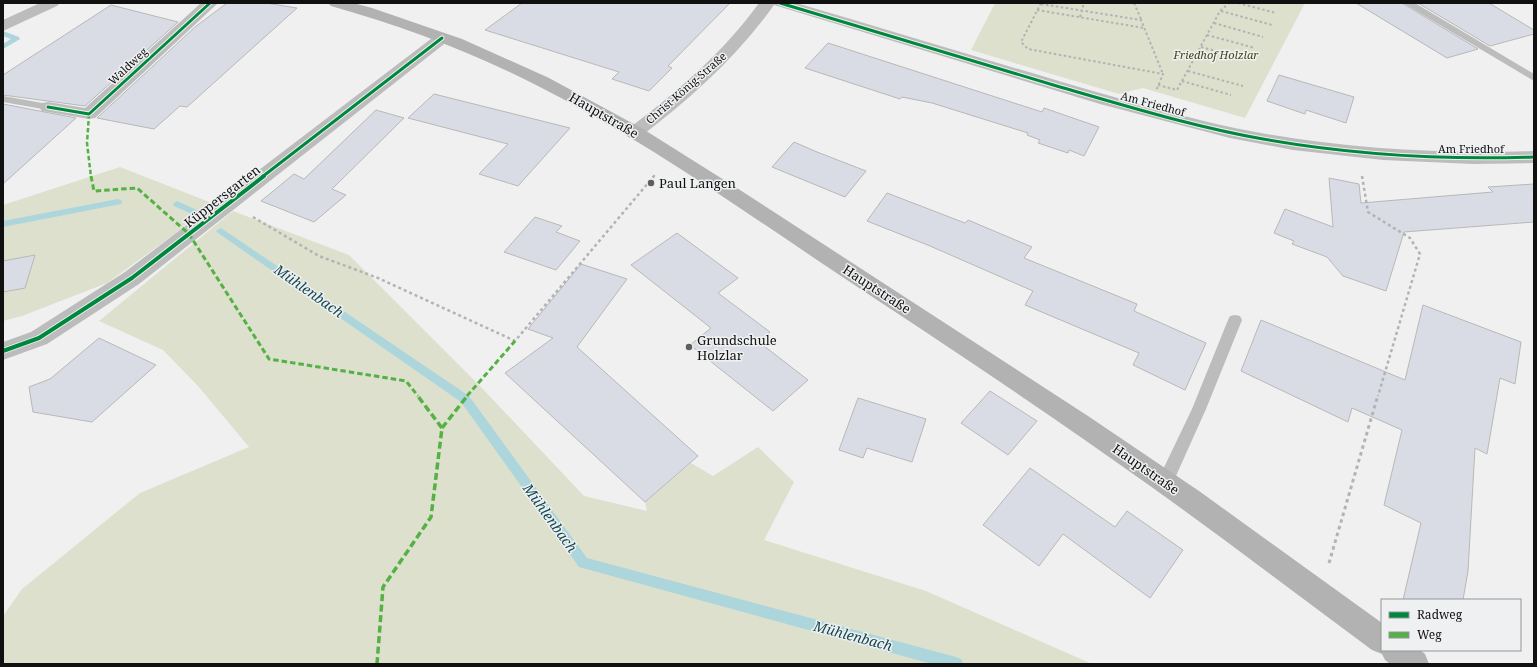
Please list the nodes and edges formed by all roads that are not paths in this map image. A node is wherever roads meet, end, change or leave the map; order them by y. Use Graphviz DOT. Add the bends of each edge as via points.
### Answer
graph roads {
  1 [pos="52,3"];
  2 [pos="210,3"];
  3 [pos="336,3"];
  4 [pos="767,3"];
  5 [pos="780,3"];
  6 [pos="1408,3"];
  7 [pos="9,24"];
  8 [pos="442,38"];
  9 [pos="1534,78"];
  10 [pos="3,99"];
  11 [pos="48,107"];
  12 [pos="634,133"];
  13 [pos="1534,157"];
  14 [pos="1235,320"];
  15 [pos="3,351"];
  16 [pos="1166,482"];
  17 [pos="1381,639"];
  18 [pos="1396,651"];
  19 [pos="1415,664"];
  1 -- 7 [label="street"];
  2 -- 11 [label="street, Waldweg" via="89,114"];
  3 -- 8 [label="main road, Hauptstraße" via="374,13"];
  4 -- 12 [label="street, Christ-König-Straße" via="751,28 707,72"];
  5 -- 13 [label="street, Am Friedhof" via="1162,116 1221,131 1358,153 1467,159"];
  6 -- 9 [label="lane"];
  8 -- 12 [label="main road, Hauptstraße" via="505,63 572,96"];
  8 -- 15 [label="street, Küppersgarten" via="132,278 39,338"];
  10 -- 11 [label="lane"];
  12 -- 16 [label="main road, Hauptstraße" via="1033,391"];
  14 -- 16 [label="lane"];
  16 -- 17 [label="main road, Hauptstraße"];
  18 -- 19 [label="main road"];
}
